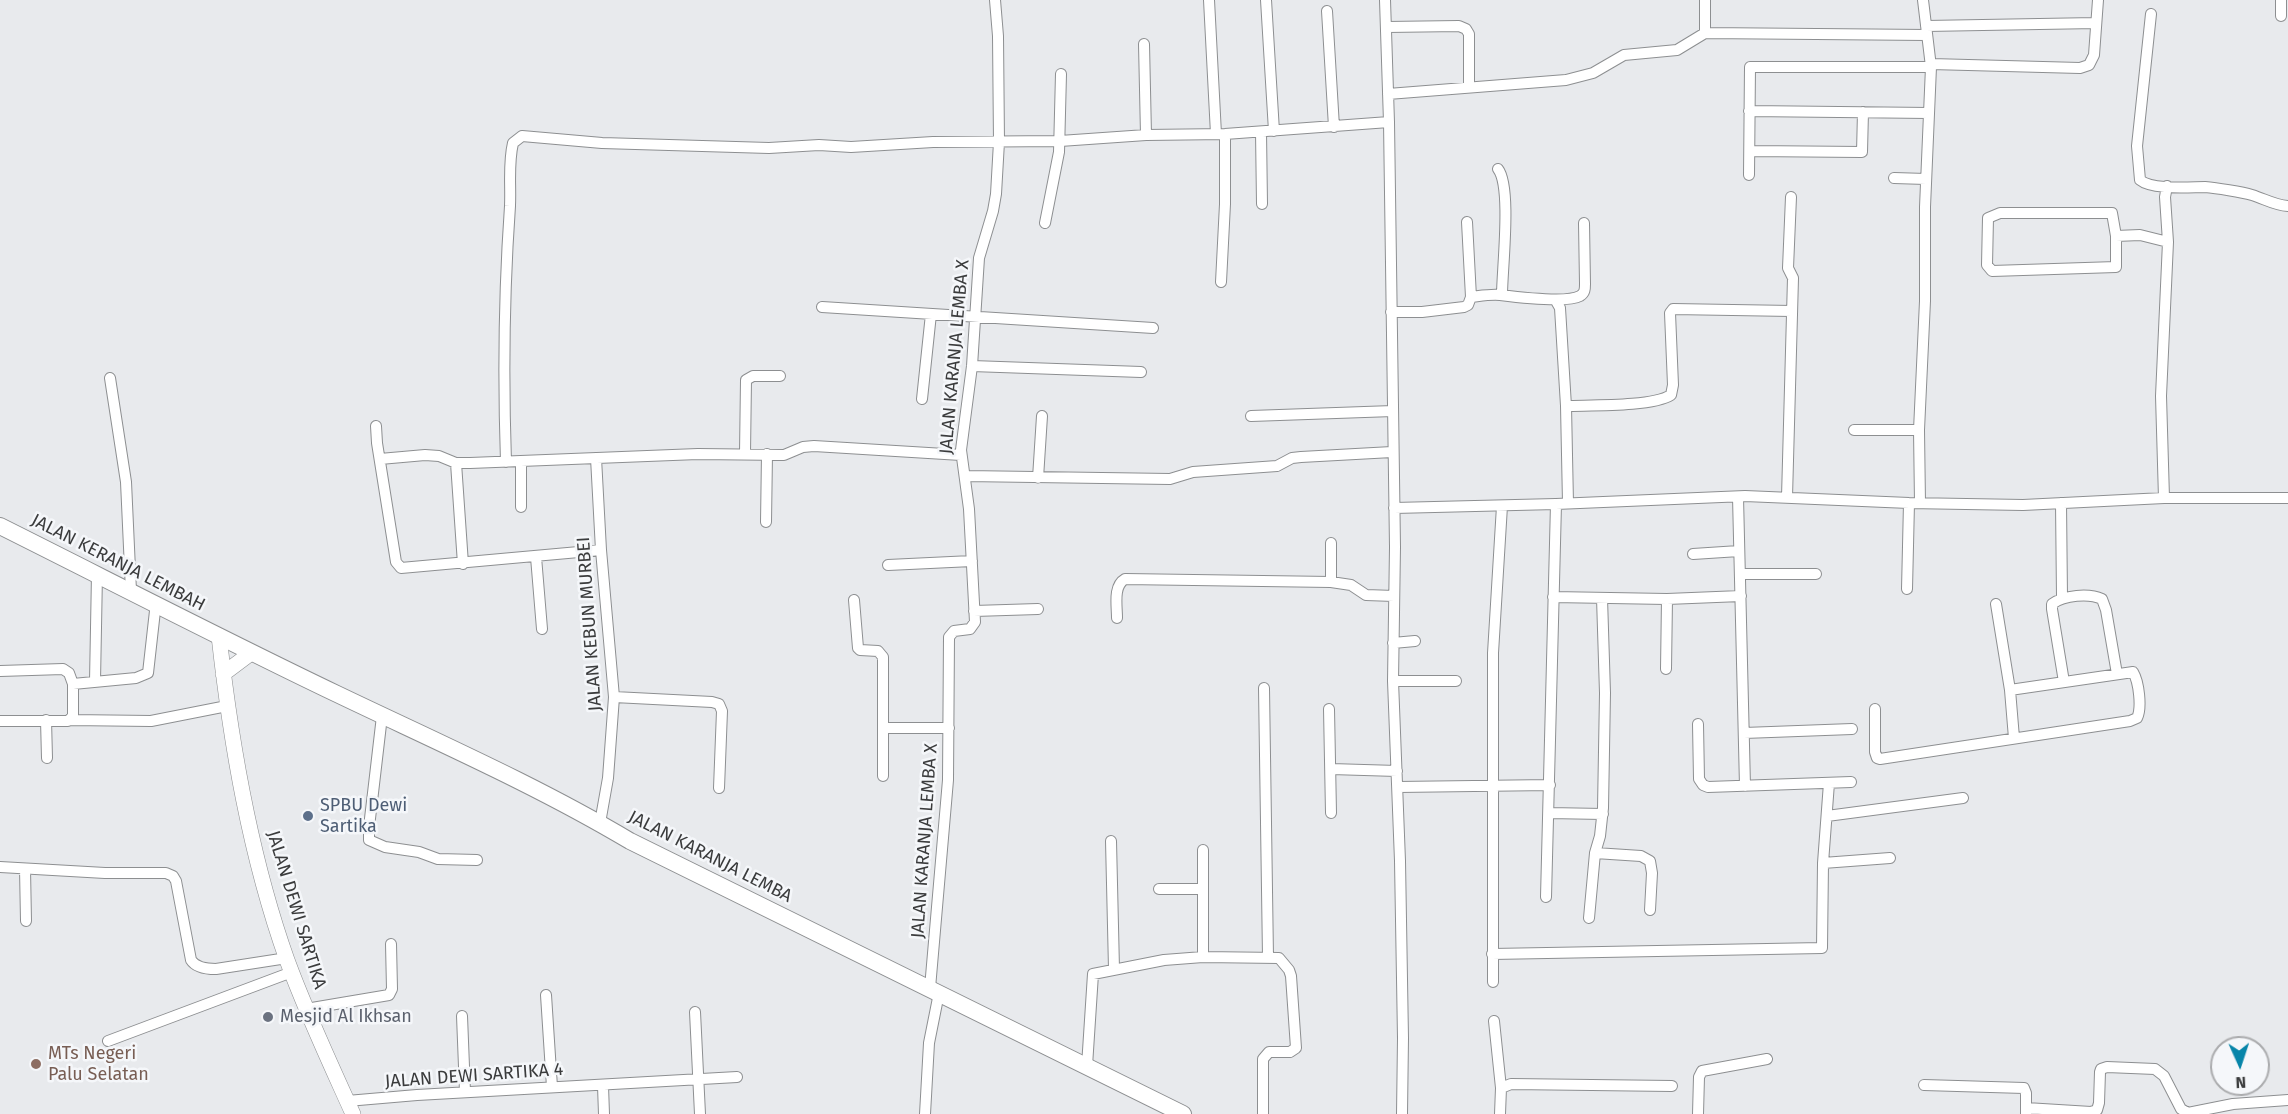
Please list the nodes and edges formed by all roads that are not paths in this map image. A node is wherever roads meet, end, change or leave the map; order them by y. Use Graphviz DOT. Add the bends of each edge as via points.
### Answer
graph roads {
  1 [pos="995,0"];
  2 [pos="1209,0"];
  3 [pos="1266,0"];
  4 [pos="1385,0"];
  5 [pos="1705,0"];
  6 [pos="1923,0"];
  7 [pos="2098,0"];
  8 [pos="2281,0"];
  9 [pos="1327,11"];
  10 [pos="2151,14"];
  11 [pos="2281,16"];
  12 [pos="2096,23"];
  13 [pos="1387,27"];
  14 [pos="1927,30"];
  15 [pos="1705,33"];
  16 [pos="1144,44"];
  17 [pos="1931,65"];
  18 [pos="1061,74"];
  19 [pos="1469,86"];
  20 [pos="1388,94"];
  21 [pos="1749,111"];
  22 [pos="1863,112"];
  23 [pos="1929,113"];
  24 [pos="1389,122"];
  25 [pos="1334,127"];
  26 [pos="1274,131"];
  27 [pos="1262,132"];
  28 [pos="1221,134"];
  29 [pos="1146,135"];
  30 [pos="1060,141"];
  31 [pos="999,142"];
  32 [pos="1750,151"];
  33 [pos="1498,168"];
  34 [pos="1749,175"];
  35 [pos="1894,178"];
  36 [pos="1926,179"];
  37 [pos="2167,186"];
  38 [pos="1791,197"];
  39 [pos="1262,204"];
  40 [pos="2288,206"];
  41 [pos="1467,222"];
  42 [pos="1584,223"];
  43 [pos="1045,224"];
  44 [pos="2116,236"];
  45 [pos="2168,242"];
  46 [pos="1221,282"];
  47 [pos="1502,295"];
  48 [pos="1471,297"];
  49 [pos="1556,301"];
  50 [pos="822,307"];
  51 [pos="1792,311"];
  52 [pos="1391,312"];
  53 [pos="931,314"];
  54 [pos="975,317"];
  55 [pos="1153,328"];
  56 [pos="972,366"];
  57 [pos="1141,372"];
  58 [pos="780,376"];
  59 [pos="110,378"];
  60 [pos="922,399"];
  61 [pos="1566,406"];
  62 [pos="1393,411"];
  63 [pos="1042,416"];
  64 [pos="1251,416"];
  65 [pos="376,426"];
  66 [pos="1854,430"];
  67 [pos="1919,430"];
  68 [pos="1392,452"];
  69 [pos="745,453"];
  70 [pos="767,454"];
  71 [pos="961,455"];
  72 [pos="596,458"];
  73 [pos="380,459"];
  74 [pos="521,461"];
  75 [pos="506,462"];
  76 [pos="456,463"];
  77 [pos="966,476"];
  78 [pos="1038,478"];
  79 [pos="1738,496"];
  80 [pos="1787,497"];
  81 [pos="2164,498"];
  82 [pos="2288,498"];
  83 [pos="1568,503"];
  84 [pos="1915,503"];
  85 [pos="2061,503"];
  86 [pos="1556,504"];
  87 [pos="1502,506"];
  88 [pos="521,507"];
  89 [pos="1394,508"];
  90 [pos="766,522"];
  91 [pos="0,526"];
  92 [pos="1331,543"];
  93 [pos="601,550"];
  94 [pos="1739,551"];
  95 [pos="1693,554"];
  96 [pos="536,557"];
  97 [pos="972,561"];
  98 [pos="463,564"];
  99 [pos="888,565"];
  100 [pos="97,574"];
  101 [pos="1740,574"];
  102 [pos="1816,574"];
  103 [pos="1330,582"];
  104 [pos="1907,589"];
  105 [pos="130,591"];
  106 [pos="1394,596"];
  107 [pos="1741,596"];
  108 [pos="1553,597"];
  109 [pos="2062,597"];
  110 [pos="1602,598"];
  111 [pos="1666,598"];
  112 [pos="854,600"];
  113 [pos="156,602"];
  114 [pos="1996,604"];
  115 [pos="1038,609"];
  116 [pos="974,610"];
  117 [pos="1117,618"];
  118 [pos="542,629"];
  119 [pos="219,636"];
  120 [pos="1415,641"];
  121 [pos="1393,643"];
  122 [pos="251,653"];
  123 [pos="1666,669"];
  124 [pos="0,670"];
  125 [pos="223,674"];
  126 [pos="2116,674"];
  127 [pos="95,681"];
  128 [pos="1393,681"];
  129 [pos="1456,681"];
  130 [pos="2064,682"];
  131 [pos="73,684"];
  132 [pos="1264,688"];
  133 [pos="2010,690"];
  134 [pos="614,697"];
  135 [pos="227,706"];
  136 [pos="1329,709"];
  137 [pos="1875,710"];
  138 [pos="382,716"];
  139 [pos="46,720"];
  140 [pos="70,720"];
  141 [pos="0,721"];
  142 [pos="1698,724"];
  143 [pos="884,728"];
  144 [pos="949,728"];
  145 [pos="1852,729"];
  146 [pos="1744,733"];
  147 [pos="2014,738"];
  148 [pos="47,758"];
  149 [pos="1330,769"];
  150 [pos="1397,771"];
  151 [pos="883,776"];
  152 [pos="1851,782"];
  153 [pos="1829,783"];
  154 [pos="1493,785"];
  155 [pos="1550,785"];
  156 [pos="1745,786"];
  157 [pos="1398,787"];
  158 [pos="719,788"];
  159 [pos="1963,798"];
  160 [pos="1331,813"];
  161 [pos="1549,813"];
  162 [pos="1603,814"];
  163 [pos="1827,816"];
  164 [pos="600,823"];
  165 [pos="1112,841"];
  166 [pos="1203,850"];
  167 [pos="1596,853"];
  168 [pos="1890,858"];
  169 [pos="477,860"];
  170 [pos="1823,863"];
  171 [pos="0,867"];
  172 [pos="25,869"];
  173 [pos="1159,889"];
  174 [pos="1203,889"];
  175 [pos="1546,897"];
  176 [pos="1650,910"];
  177 [pos="1589,918"];
  178 [pos="26,921"];
  179 [pos="391,944"];
  180 [pos="1492,954"];
  181 [pos="1203,957"];
  182 [pos="1268,957"];
  183 [pos="289,965"];
  184 [pos="1114,969"];
  185 [pos="1493,982"];
  186 [pos="934,990"];
  187 [pos="546,995"];
  188 [pos="306,1008"];
  189 [pos="695,1012"];
  190 [pos="462,1016"];
  191 [pos="1494,1021"];
  192 [pos="108,1041"];
  193 [pos="1767,1059"];
  194 [pos="1087,1066"];
  195 [pos="737,1077"];
  196 [pos="699,1080"];
  197 [pos="1924,1085"];
  198 [pos="603,1086"];
  199 [pos="1672,1086"];
  200 [pos="552,1087"];
  201 [pos="1502,1088"];
  202 [pos="465,1092"];
  203 [pos="2288,1100"];
  204 [pos="350,1108"];
  205 [pos="2026,1111"];
  206 [pos="604,1114"];
  207 [pos="700,1114"];
  208 [pos="925,1114"];
  209 [pos="1183,1114"];
  210 [pos="1263,1114"];
  211 [pos="1402,1114"];
  212 [pos="1500,1114"];
  213 [pos="1698,1114"];
  1 -- 31 [label="street, JALAN KARANJA LEMBA X"];
  2 -- 28 [label="street"];
  3 -- 26 [label="street"];
  4 -- 13 [label="street"];
  5 -- 15 [label="street"];
  6 -- 14 [label="street"];
  7 -- 12 [label="street"];
  8 -- 11 [label="street"];
  9 -- 25 [label="street"];
  10 -- 37 [label="street" via="2137,146 2139,176 2144,183"];
  12 -- 14 [label="street"];
  12 -- 17 [label="street" via="2094,55 2089,65 2080,68"];
  13 -- 19 [label="street" via="1466,29"];
  13 -- 20 [label="street"];
  14 -- 15 [label="street"];
  14 -- 17 [label="street"];
  15 -- 19 [label="street" via="1681,49 1624,55 1593,73 1566,80"];
  16 -- 29 [label="street"];
  17 -- 21 [label="street" via="1750,67"];
  17 -- 23 [label="street"];
  18 -- 30 [label="street"];
  19 -- 20 [label="street"];
  20 -- 24 [label="street"];
  21 -- 22 [label="street"];
  21 -- 32 [label="street"];
  22 -- 23 [label="street"];
  22 -- 32 [label="street" via="1862,152"];
  23 -- 36 [label="street"];
  24 -- 25 [label="street"];
  24 -- 52 [label="street"];
  25 -- 26 [label="street"];
  26 -- 27 [label="street"];
  27 -- 28 [label="street"];
  27 -- 39 [label="street"];
  28 -- 29 [label="street"];
  28 -- 46 [label="street" via="1225,204"];
  29 -- 30 [label="street"];
  30 -- 31 [label="street"];
  30 -- 43 [label="street"];
  31 -- 54 [label="street, JALAN KARANJA LEMBA X" via="993,211 979,258"];
  31 -- 75 [label="street" via="769,148 602,143 535,136 517,139 511,154 507,236 503,375"];
  32 -- 34 [label="street"];
  33 -- 47 [label="street" via="1504,192"];
  35 -- 36 [label="street"];
  36 -- 67 [label="street"];
  37 -- 40 [label="street" via="2207,187"];
  37 -- 45 [label="street"];
  38 -- 51 [label="street" via="1788,268 1793,278"];
  41 -- 48 [label="street"];
  42 -- 49 [label="street" via="1584,292"];
  44 -- 44 [label="street" via="2115,268 1996,272 1987,265 1988,218 1996,213 2112,213"];
  44 -- 45 [label="street" via="2140,235"];
  45 -- 81 [label="street" via="2161,396"];
  47 -- 48 [label="street"];
  47 -- 49 [label="street"];
  48 -- 52 [label="street" via="1464,307"];
  49 -- 61 [label="street" via="1560,308"];
  50 -- 53 [label="street"];
  51 -- 61 [label="street" via="1673,309 1671,395 1645,402"];
  51 -- 80 [label="street"];
  52 -- 62 [label="street"];
  53 -- 54 [label="street"];
  53 -- 60 [label="street"];
  54 -- 55 [label="street"];
  54 -- 56 [label="street, JALAN KARANJA LEMBA X"];
  56 -- 57 [label="street"];
  56 -- 71 [label="street, JALAN KARANJA LEMBA X"];
  58 -- 69 [label="street" via="753,376 746,380"];
  59 -- 105 [label="street" via="126,482"];
  61 -- 83 [label="street"];
  62 -- 64 [label="street"];
  62 -- 68 [label="street"];
  63 -- 78 [label="street"];
  65 -- 73 [label="street"];
  66 -- 67 [label="street"];
  67 -- 84 [label="street"];
  68 -- 78 [label="street" via="1292,458 1277,466 1193,472 1170,479"];
  68 -- 89 [label="street"];
  69 -- 70 [label="street"];
  69 -- 72 [label="street"];
  70 -- 71 [label="street" via="784,455 814,446"];
  70 -- 90 [label="street"];
  71 -- 77 [label="street, JALAN KARANJA LEMBA X"];
  72 -- 74 [label="street"];
  72 -- 93 [label="street, JALAN KEBUN MURBEI"];
  73 -- 76 [label="street" via="432,456"];
  73 -- 98 [label="street" via="397,565 405,568"];
  74 -- 75 [label="street"];
  74 -- 88 [label="street"];
  75 -- 76 [label="street"];
  76 -- 98 [label="street"];
  77 -- 78 [label="street"];
  77 -- 97 [label="street, JALAN KARANJA LEMBA X"];
  79 -- 80 [label="street"];
  79 -- 83 [label="street"];
  79 -- 94 [label="street"];
  80 -- 84 [label="street"];
  81 -- 82 [label="street"];
  81 -- 85 [label="street"];
  83 -- 86 [label="street"];
  84 -- 85 [label="street"];
  84 -- 104 [label="street"];
  85 -- 109 [label="street"];
  86 -- 87 [label="street"];
  86 -- 108 [label="street"];
  87 -- 89 [label="street"];
  87 -- 154 [label="street" via="1493,653"];
  89 -- 106 [label="street"];
  91 -- 100 [label="main road, JALAN KERANJA LEMBAH"];
  92 -- 103 [label="street"];
  93 -- 96 [label="street"];
  93 -- 134 [label="street, JALAN KEBUN MURBEI"];
  94 -- 95 [label="street"];
  94 -- 101 [label="street"];
  96 -- 98 [label="street"];
  96 -- 118 [label="street"];
  97 -- 99 [label="street"];
  97 -- 116 [label="street, JALAN KARANJA LEMBA X"];
  100 -- 105 [label="main road, JALAN KERANJA LEMBAH"];
  100 -- 127 [label="street"];
  101 -- 102 [label="street"];
  101 -- 107 [label="street"];
  103 -- 106 [label="street" via="1351,585 1365,595"];
  103 -- 117 [label="street" via="1125,579 1118,588"];
  105 -- 113 [label="main road, JALAN KERANJA LEMBAH"];
  106 -- 121 [label="street"];
  107 -- 111 [label="street"];
  107 -- 146 [label="street"];
  108 -- 110 [label="street"];
  108 -- 155 [label="street"];
  109 -- 126 [label="street" via="2102,599"];
  109 -- 130 [label="street" via="2052,604 2052,609"];
  110 -- 111 [label="street"];
  110 -- 162 [label="street"];
  111 -- 123 [label="street"];
  112 -- 143 [label="street" via="858,648 878,651 883,657"];
  113 -- 119 [label="main road, JALAN KERANJA LEMBAH"];
  113 -- 127 [label="street" via="148,673 136,678"];
  114 -- 133 [label="street"];
  115 -- 116 [label="street"];
  116 -- 144 [label="street, JALAN KARANJA LEMBA X" via="973,627 954,631 949,637"];
  119 -- 122 [label="main road, JALAN KARANJA LEMBA"];
  119 -- 125 [label="main road, JALAN DEWI SARTIKA"];
  120 -- 121 [label="street"];
  121 -- 128 [label="street"];
  122 -- 125 [label="main road"];
  122 -- 138 [label="main road, JALAN KARANJA LEMBA"];
  124 -- 131 [label="street" via="63,669"];
  125 -- 135 [label="main road, JALAN DEWI SARTIKA"];
  126 -- 130 [label="street"];
  126 -- 147 [label="street" via="2135,674 2140,712 2137,718"];
  127 -- 131 [label="street"];
  128 -- 129 [label="street"];
  128 -- 150 [label="street"];
  130 -- 133 [label="street"];
  131 -- 140 [label="street"];
  132 -- 182 [label="street"];
  133 -- 147 [label="street"];
  134 -- 158 [label="street" via="720,704"];
  134 -- 164 [label="street, JALAN KEBUN MURBEI"];
  135 -- 140 [label="street" via="151,721"];
  135 -- 183 [label="main road, JALAN DEWI SARTIKA" via="256,854"];
  136 -- 149 [label="street"];
  137 -- 147 [label="street" via="1878,758"];
  138 -- 164 [label="main road, JALAN KARANJA LEMBA"];
  138 -- 169 [label="street" via="369,840 438,859"];
  139 -- 140 [label="street"];
  139 -- 141 [label="street"];
  139 -- 148 [label="street"];
  142 -- 156 [label="street" via="1700,782 1708,787"];
  143 -- 144 [label="street"];
  143 -- 151 [label="street"];
  144 -- 186 [label="street, JALAN KARANJA LEMBA X"];
  145 -- 146 [label="street"];
  146 -- 156 [label="street"];
  149 -- 150 [label="street"];
  149 -- 160 [label="street"];
  150 -- 157 [label="street"];
  152 -- 153 [label="street"];
  153 -- 156 [label="street"];
  153 -- 163 [label="street"];
  154 -- 155 [label="street"];
  154 -- 157 [label="street"];
  154 -- 180 [label="street"];
  155 -- 161 [label="street"];
  157 -- 211 [label="street"];
  159 -- 163 [label="street"];
  161 -- 162 [label="street"];
  161 -- 175 [label="street"];
  162 -- 167 [label="street"];
  163 -- 170 [label="street"];
  164 -- 186 [label="main road, JALAN KARANJA LEMBA"];
  165 -- 184 [label="street"];
  166 -- 174 [label="street"];
  167 -- 176 [label="street" via="1641,856 1650,861"];
  167 -- 177 [label="street"];
  168 -- 170 [label="street"];
  170 -- 180 [label="street" via="1822,948"];
  171 -- 172 [label="street"];
  172 -- 178 [label="street"];
  172 -- 183 [label="street" via="166,873 176,881 194,964 207,969"];
  173 -- 174 [label="street"];
  174 -- 181 [label="street"];
  179 -- 188 [label="street" via="389,994"];
  180 -- 185 [label="street"];
  181 -- 182 [label="street"];
  181 -- 184 [label="street" via="1158,960"];
  182 -- 210 [label="street" via="1281,959 1290,973 1296,1048 1293,1052 1269,1052 1263,1059"];
  183 -- 188 [label="main road, JALAN DEWI SARTIKA"];
  183 -- 192 [label="street"];
  184 -- 194 [label="street" via="1094,973 1092,977"];
  186 -- 194 [label="main road, JALAN KARANJA LEMBA"];
  186 -- 208 [label="street, JALAN KARANJA LEMBA X"];
  187 -- 200 [label="street"];
  188 -- 204 [label="main road, JALAN DEWI SARTIKA"];
  189 -- 196 [label="street"];
  190 -- 202 [label="street"];
  191 -- 201 [label="street"];
  193 -- 213 [label="street" via="1702,1071"];
  194 -- 209 [label="main road, JALAN KARANJA LEMBA"];
  195 -- 196 [label="street, JALAN DEWI SARTIKA 4"];
  196 -- 198 [label="street, JALAN DEWI SARTIKA 4"];
  196 -- 207 [label="street"];
  197 -- 205 [label="street" via="2024,1088"];
  198 -- 200 [label="street, JALAN DEWI SARTIKA 4"];
  198 -- 206 [label="street"];
  199 -- 201 [label="street" via="1511,1084"];
  200 -- 202 [label="street, JALAN DEWI SARTIKA 4"];
  201 -- 212 [label="street"];
  202 -- 204 [label="street, JALAN DEWI SARTIKA 4"];
  203 -- 205 [label="street" via="2233,1104 2188,1113 2181,1109 2164,1076 2155,1069 2107,1067 2100,1072 2097,1110"];
}
